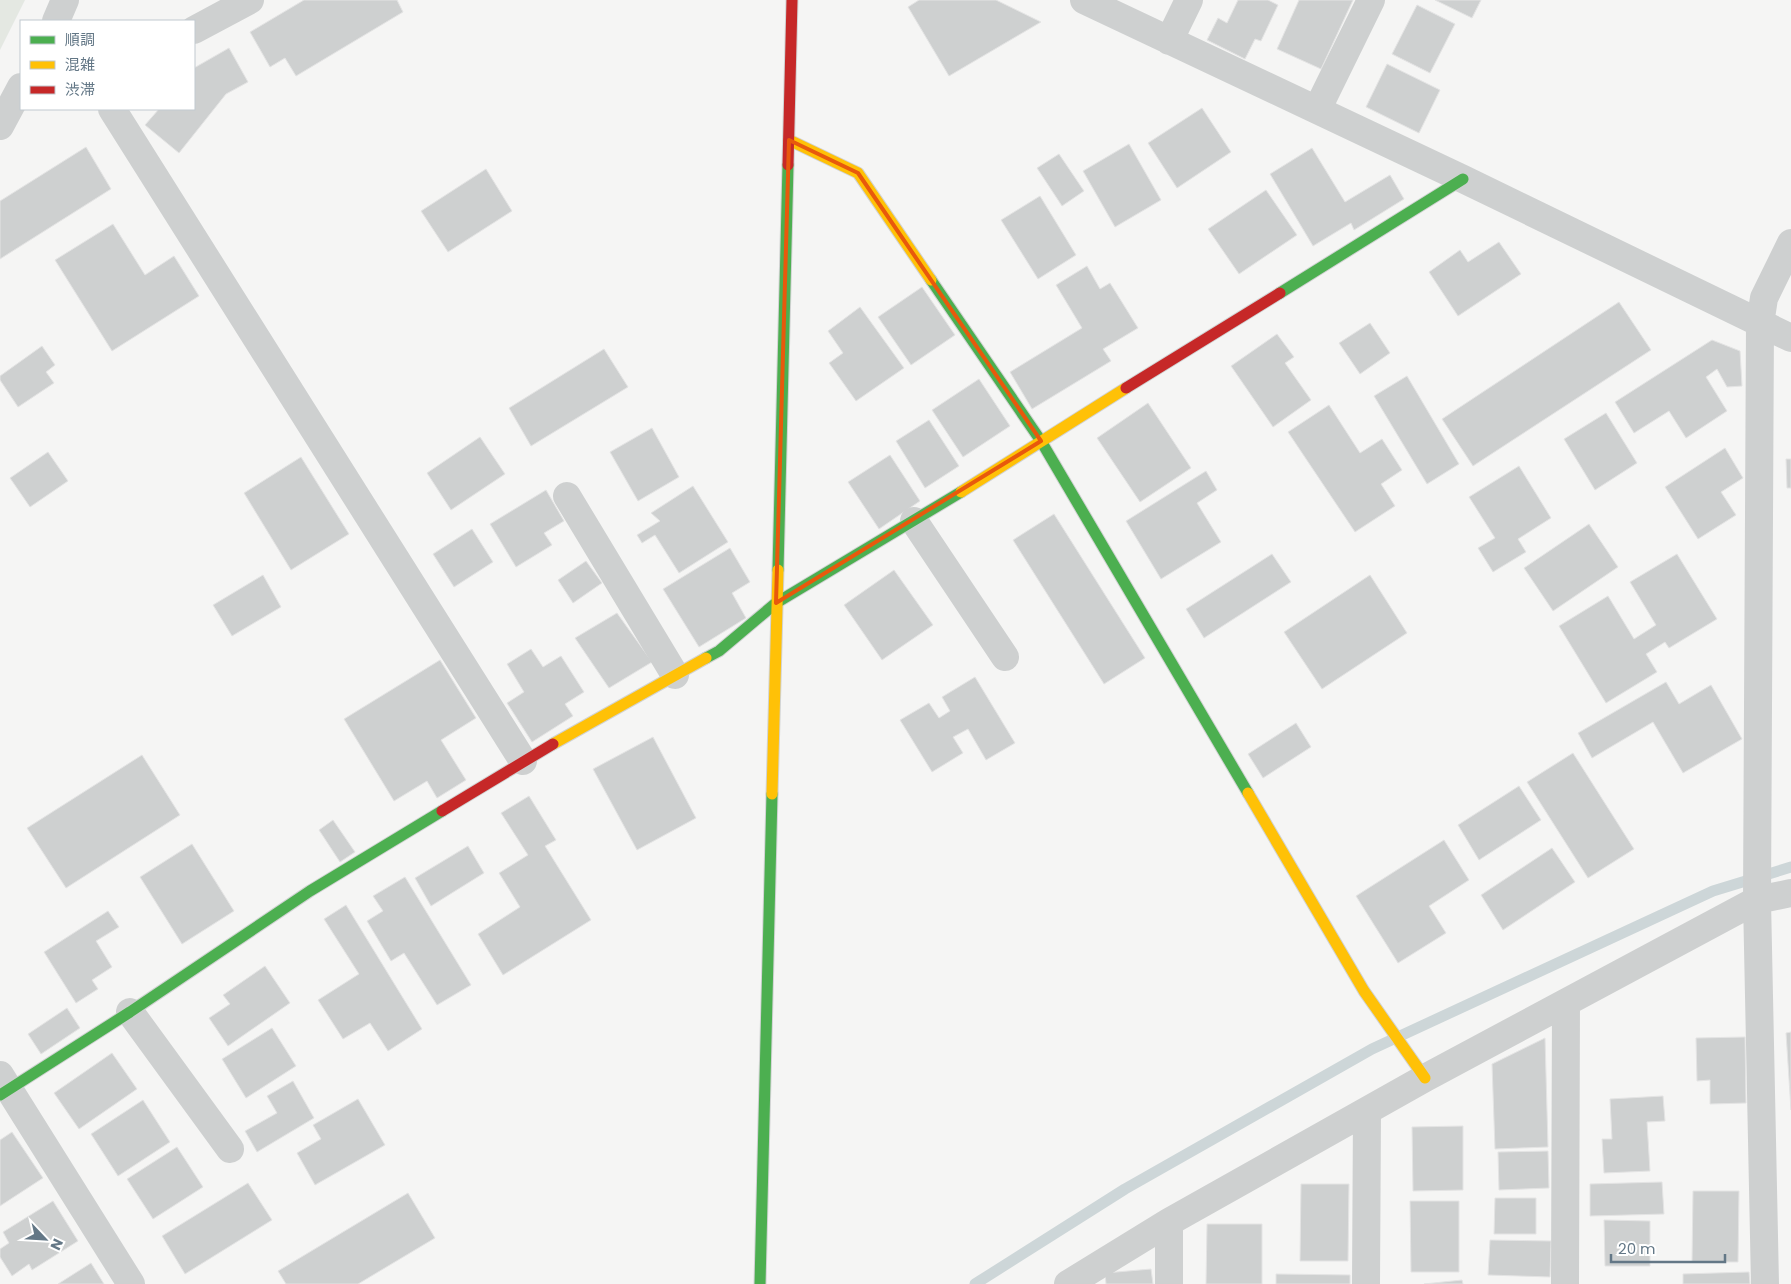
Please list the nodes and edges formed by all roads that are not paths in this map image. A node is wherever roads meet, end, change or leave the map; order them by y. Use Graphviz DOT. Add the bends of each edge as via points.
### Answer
graph roads {
  1 [pos="250,0"];
  2 [pos="792,0"];
  3 [pos="1084,0"];
  4 [pos="1189,0"];
  5 [pos="1371,0"];
  6 [pos="195,29"];
  7 [pos="1169,40"];
  8 [pos="20,88"];
  9 [pos="113,110"];
  10 [pos="1316,110"];
  11 [pos="0,126"];
  12 [pos="789,140"];
  13 [pos="1463,179"];
  14 [pos="1791,243"];
  15 [pos="1760,324"];
  16 [pos="1791,338"];
  17 [pos="1041,441"];
  18 [pos="566,496"];
  19 [pos="914,521"];
  20 [pos="776,603"];
  21 [pos="1005,657"];
  22 [pos="676,675"];
  23 [pos="523,761"];
  24 [pos="1791,893"];
  25 [pos="1757,900"];
  26 [pos="1566,1003"];
  27 [pos="130,1012"];
  28 [pos="1425,1078"];
  29 [pos="3,1086"];
  30 [pos="1367,1111"];
  31 [pos="230,1149"];
  32 [pos="1169,1222"];
  33 [pos="131,1284"];
  34 [pos="760,1284"];
  35 [pos="1068,1284"];
  36 [pos="1169,1284"];
  37 [pos="1366,1284"];
  38 [pos="1565,1284"];
  39 [pos="1765,1284"];
  1 -- 6 [label="street"];
  2 -- 12 [label="street"];
  3 -- 7 [label="street"];
  4 -- 7 [label="street"];
  5 -- 10 [label="street"];
  7 -- 10 [label="street"];
  8 -- 11 [label="street"];
  9 -- 23 [label="street"];
  10 -- 13 [label="street"];
  12 -- 17 [label="street" via="858,173"];
  12 -- 20 [label="street"];
  13 -- 15 [label="street"];
  13 -- 17 [label="street"];
  14 -- 15 [label="street" via="1764,298"];
  15 -- 16 [label="street"];
  15 -- 25 [label="street"];
  17 -- 19 [label="street"];
  17 -- 28 [label="street" via="1364,991"];
  18 -- 22 [label="street"];
  19 -- 20 [label="street"];
  19 -- 21 [label="street"];
  20 -- 22 [label="street" via="719,651"];
  20 -- 34 [label="street"];
  22 -- 23 [label="street"];
  23 -- 27 [label="street" via="310,891"];
  24 -- 25 [label="street"];
  25 -- 26 [label="street"];
  25 -- 39 [label="street"];
  26 -- 28 [label="street"];
  26 -- 38 [label="street"];
  27 -- 29 [label="street"];
  27 -- 31 [label="street"];
  28 -- 30 [label="street"];
  29 -- 33 [label="street"];
  30 -- 32 [label="street"];
  30 -- 37 [label="street"];
  32 -- 35 [label="street"];
  32 -- 36 [label="street"];
}
